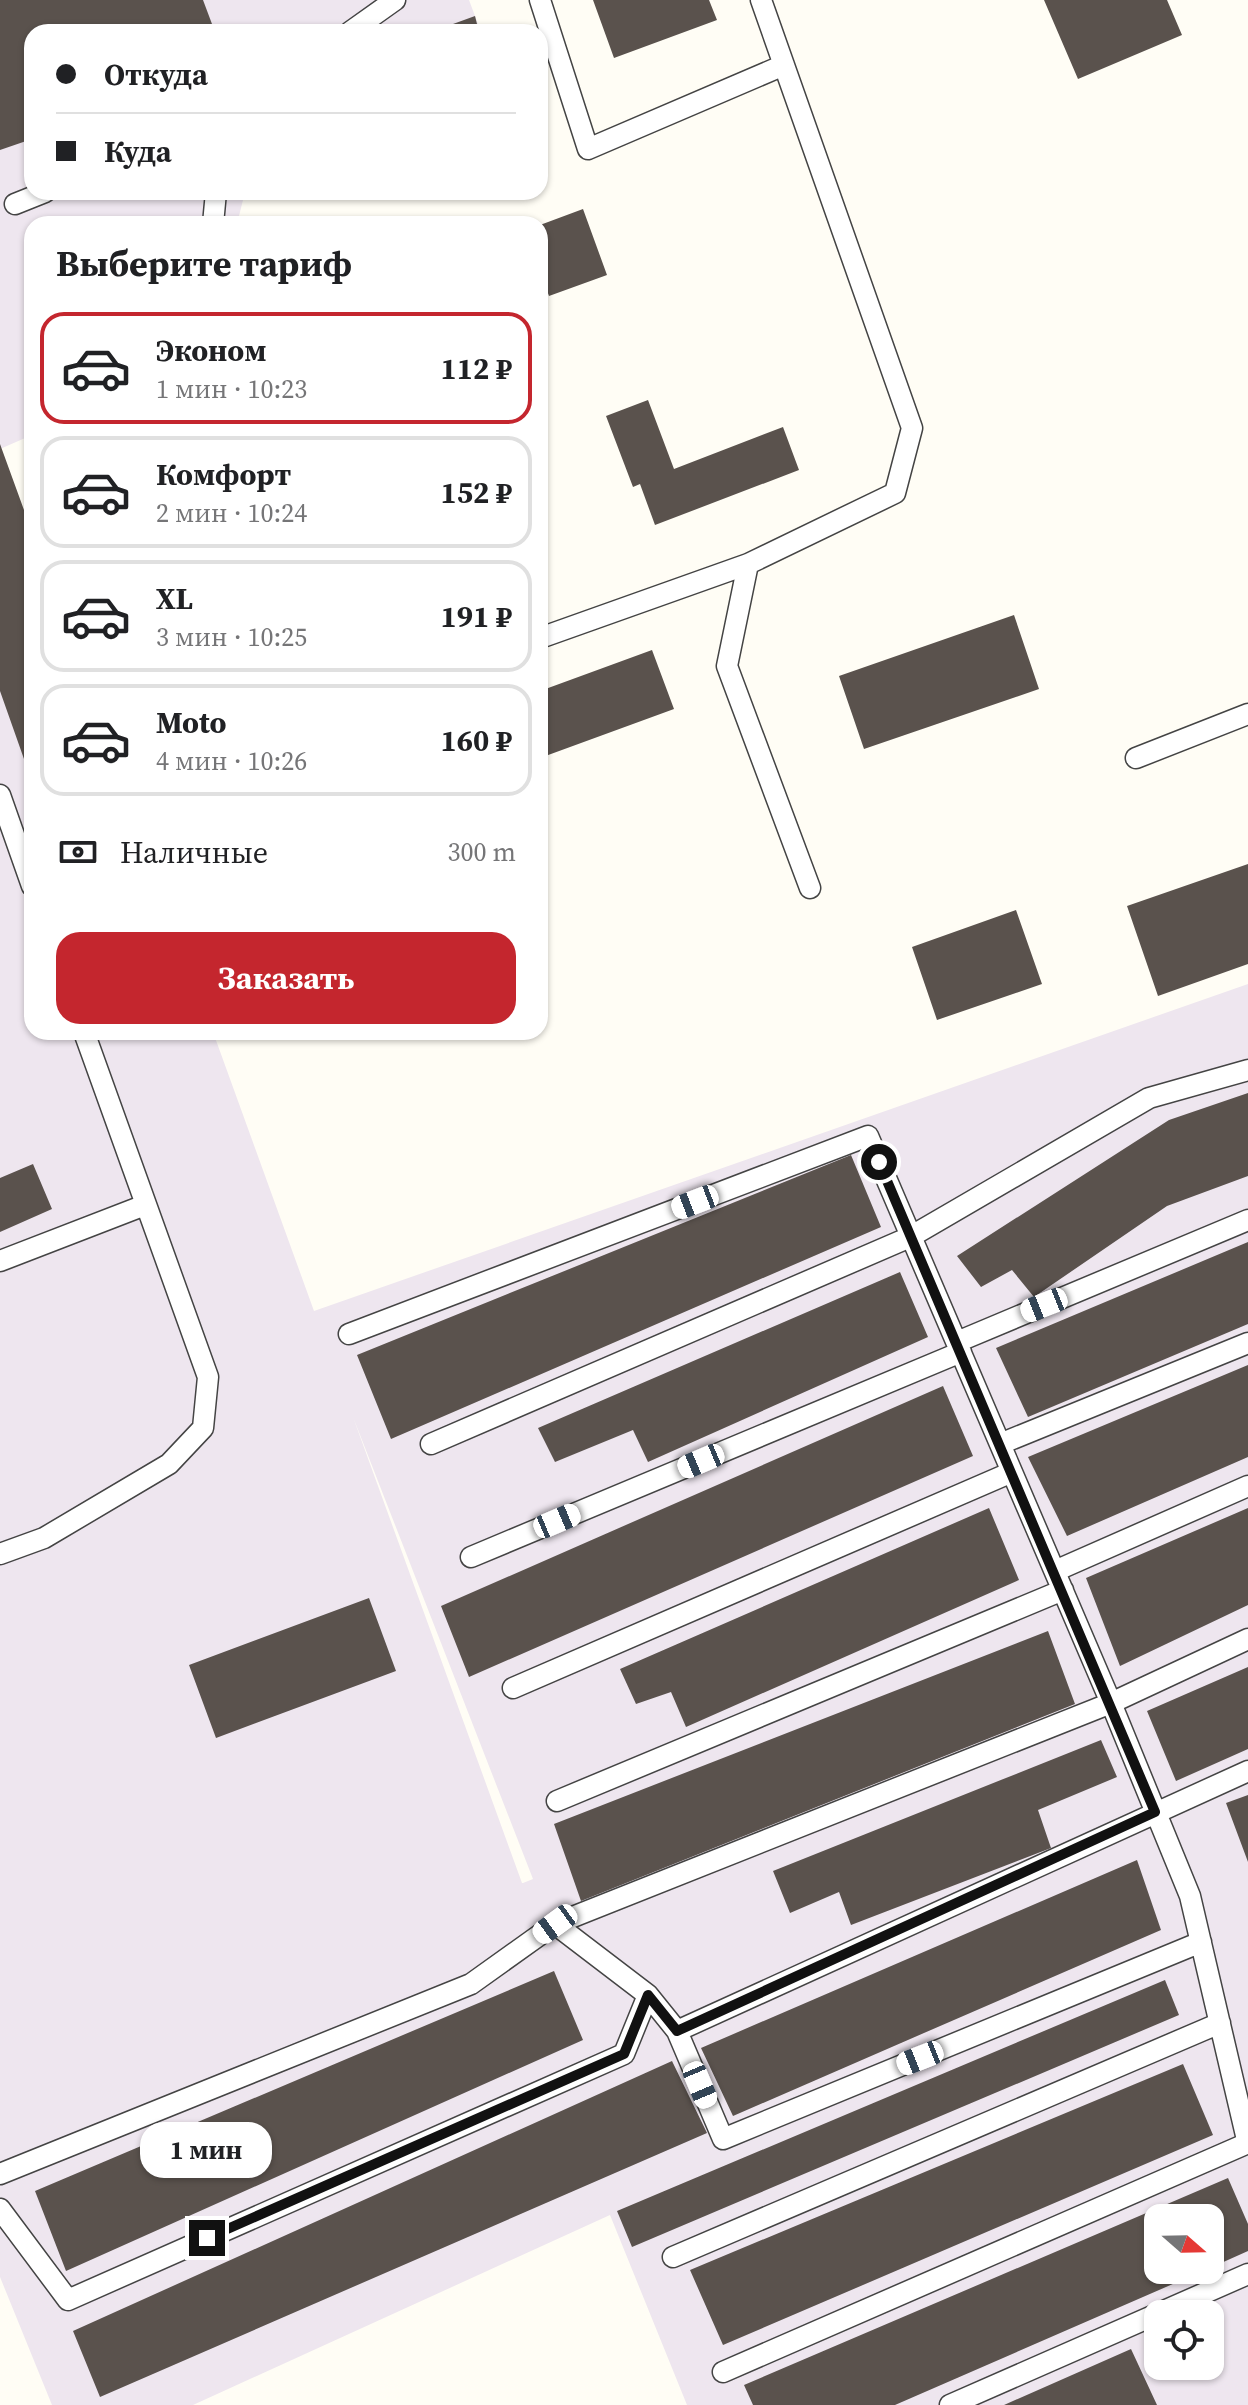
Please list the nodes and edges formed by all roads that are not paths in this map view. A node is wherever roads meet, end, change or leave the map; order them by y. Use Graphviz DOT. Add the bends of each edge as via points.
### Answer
graph roads {
  1 [pos="395,0"];
  2 [pos="540,0"];
  3 [pos="761,0"];
  4 [pos="361,24"];
  5 [pos="548,24"];
  6 [pos="548,25"];
  7 [pos="784,65"];
  8 [pos="25,200"];
  9 [pos="15,204"];
  10 [pos="748,564"];
  11 [pos="548,635"];
  12 [pos="1248,714"];
  13 [pos="1136,758"];
  14 [pos="0,795"];
  15 [pos="24,863"];
  16 [pos="810,888"];
  17 [pos="87,1040"];
  18 [pos="1248,1070"];
  19 [pos="145,1205"];
  20 [pos="1248,1220"];
  21 [pos="910,1237"];
  22 [pos="0,1261"];
  23 [pos="349,1334"];
  24 [pos="1248,1343"];
  25 [pos="959,1347"];
  26 [pos="431,1444"];
  27 [pos="1000,1444"];
  28 [pos="1012,1472"];
  29 [pos="1248,1486"];
  30 [pos="0,1554"];
  31 [pos="471,1557"];
  32 [pos="1055,1571"];
  33 [pos="1063,1590"];
  34 [pos="1248,1639"];
  35 [pos="513,1688"];
  36 [pos="1111,1703"];
  37 [pos="1248,1771"];
  38 [pos="557,1801"];
  39 [pos="1155,1812"];
  40 [pos="555,1924"];
  41 [pos="1201,1942"];
  42 [pos="648,1995"];
  43 [pos="1220,2023"];
  44 [pos="677,2031"];
  45 [pos="1248,2144"];
  46 [pos="0,2174"];
  47 [pos="0,2209"];
  48 [pos="673,2257"];
  49 [pos="1248,2274"];
  50 [pos="723,2372"];
  51 [pos="950,2405"];
  1 -- 4 [label="lane"];
  2 -- 5 [label="lane"];
  3 -- 7 [label="lane"];
  6 -- 7 [label="lane" via="588,149"];
  7 -- 10 [label="lane" via="912,428 895,493"];
  8 -- 9 [label="lane"];
  10 -- 11 [label="lane"];
  10 -- 16 [label="lane" via="727,666"];
  12 -- 13 [label="lane"];
  14 -- 15 [label="lane"];
  17 -- 19 [label="lane"];
  18 -- 21 [label="lane" via="1149,1098"];
  19 -- 22 [label="lane"];
  19 -- 30 [label="lane" via="208,1377 203,1428 169,1464 44,1538"];
  20 -- 25 [label="lane"];
  21 -- 23 [label="lane" via="868,1136"];
  21 -- 25 [label="lane"];
  21 -- 26 [label="lane"];
  24 -- 27 [label="lane"];
  25 -- 27 [label="lane"];
  25 -- 31 [label="lane"];
  27 -- 28 [label="lane"];
  28 -- 32 [label="lane"];
  28 -- 35 [label="lane"];
  29 -- 32 [label="lane"];
  32 -- 33 [label="lane"];
  33 -- 36 [label="lane"];
  33 -- 38 [label="lane"];
  34 -- 36 [label="lane"];
  36 -- 39 [label="lane"];
  36 -- 40 [label="lane"];
  37 -- 39 [label="lane"];
  39 -- 41 [label="lane" via="1190,1896"];
  39 -- 44 [label="lane"];
  40 -- 42 [label="lane"];
  40 -- 46 [label="lane" via="471,1984"];
  41 -- 43 [label="lane"];
  41 -- 44 [label="lane" via="723,2139"];
  42 -- 44 [label="lane"];
  42 -- 47 [label="lane" via="624,2054 68,2300"];
  43 -- 45 [label="lane"];
  43 -- 48 [label="lane"];
  45 -- 50 [label="lane"];
  49 -- 51 [label="lane"];
}
